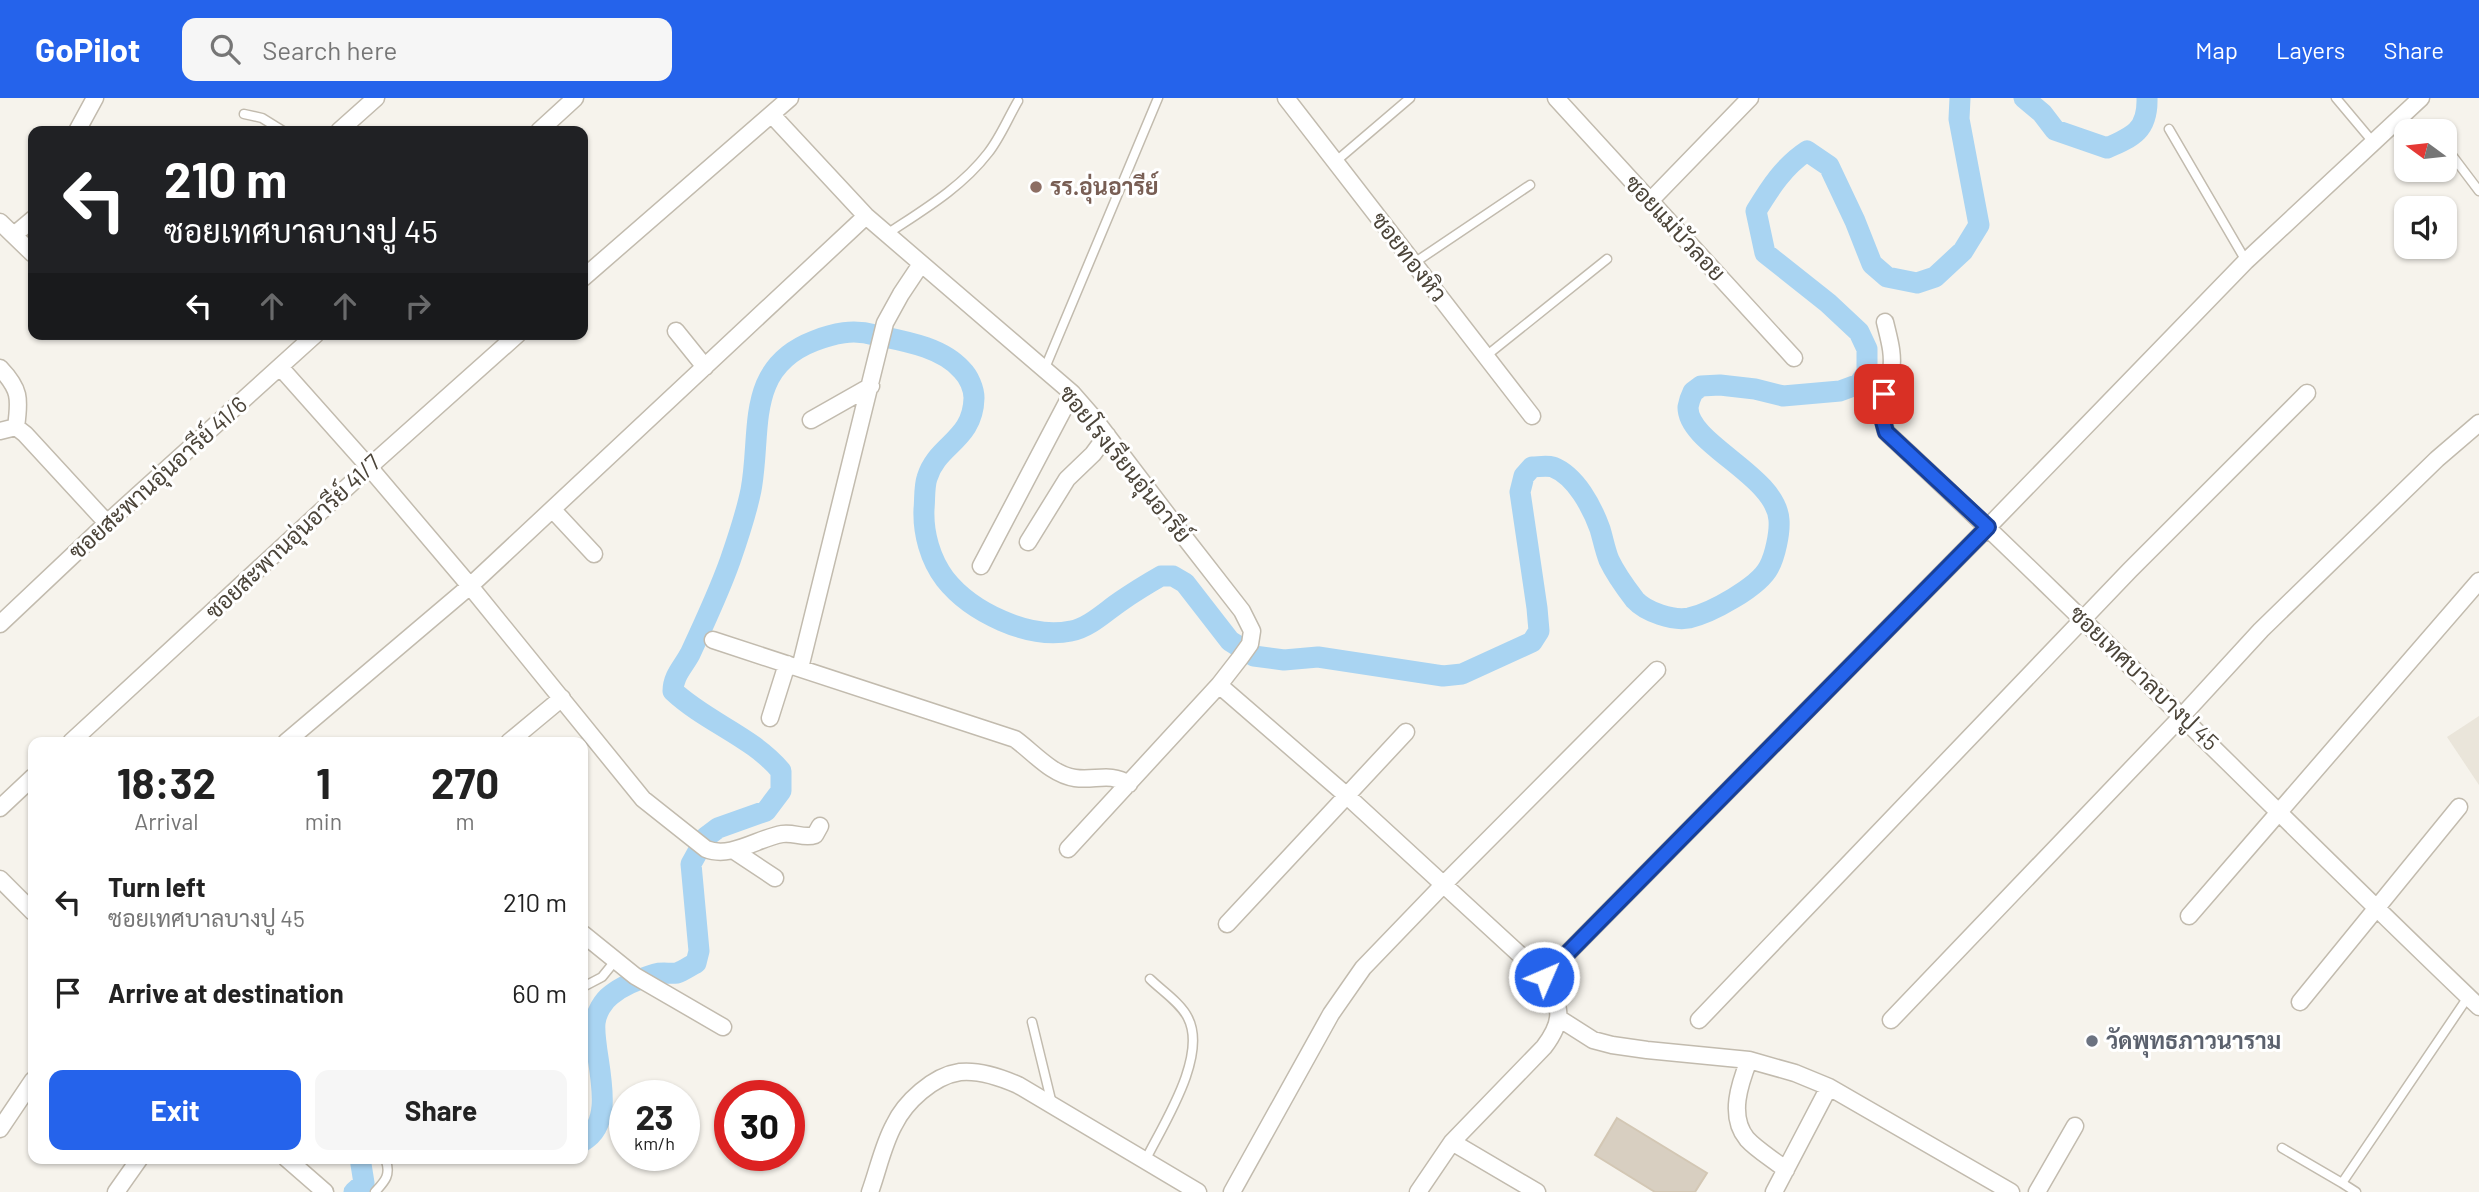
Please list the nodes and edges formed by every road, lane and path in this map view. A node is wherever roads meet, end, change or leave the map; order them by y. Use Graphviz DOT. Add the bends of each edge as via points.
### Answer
graph roads {
  1 [pos="95,98"];
  2 [pos="376,98"];
  3 [pos="575,98"];
  4 [pos="790,98"];
  5 [pos="1158,98"];
  6 [pos="1286,98"];
  7 [pos="1410,98"];
  8 [pos="1556,98"];
  9 [pos="1750,98"];
  10 [pos="2336,98"];
  11 [pos="2421,98"];
  12 [pos="1018,101"];
  13 [pos="244,114"];
  14 [pos="772,115"];
  15 [pos="80,126"];
  16 [pos="276,126"];
  17 [pos="345,126"];
  18 [pos="544,126"];
  19 [pos="2169,129"];
  20 [pos="2386,130"];
  21 [pos="2394,130"];
  22 [pos="2374,142"];
  23 [pos="1335,162"];
  24 [pos="2457,162"];
  25 [pos="1530,185"];
  26 [pos="2479,191"];
  27 [pos="1650,201"];
  28 [pos="866,216"];
  29 [pos="0,222"];
  30 [pos="28,223"];
  31 [pos="887,234"];
  32 [pos="14,235"];
  33 [pos="28,249"];
  34 [pos="1607,259"];
  35 [pos="2246,261"];
  36 [pos="1414,263"];
  37 [pos="921,264"];
  38 [pos="588,274"];
  39 [pos="1885,322"];
  40 [pos="676,331"];
  41 [pos="310,340"];
  42 [pos="511,340"];
  43 [pos="1486,356"];
  44 [pos="1794,358"];
  45 [pos="705,367"];
  46 [pos="0,368"];
  47 [pos="280,368"];
  48 [pos="1045,368"];
  49 [pos="871,386"];
  50 [pos="1072,393"];
  51 [pos="2307,393"];
  52 [pos="1532,416"];
  53 [pos="811,421"];
  54 [pos="2479,423"];
  55 [pos="8,429"];
  56 [pos="1107,435"];
  57 [pos="369,467"];
  58 [pos="552,510"];
  59 [pos="107,523"];
  60 [pos="1988,527"];
  61 [pos="1028,542"];
  62 [pos="594,554"];
  63 [pos="981,566"];
  64 [pos="2479,581"];
  65 [pos="470,586"];
  66 [pos="2083,619"];
  67 [pos="0,624"];
  68 [pos="713,640"];
  69 [pos="794,666"];
  70 [pos="1657,670"];
  71 [pos="1219,685"];
  72 [pos="562,698"];
  73 [pos="2182,716"];
  74 [pos="770,718"];
  75 [pos="1406,733"];
  76 [pos="76,737"];
  77 [pos="292,737"];
  78 [pos="515,737"];
  79 [pos="28,782"];
  80 [pos="1129,784"];
  81 [pos="1346,795"];
  82 [pos="2459,807"];
  83 [pos="0,808"];
  84 [pos="2279,810"];
  85 [pos="820,826"];
  86 [pos="1068,849"];
  87 [pos="733,850"];
  88 [pos="775,878"];
  89 [pos="0,881"];
  90 [pos="1443,885"];
  91 [pos="28,907"];
  92 [pos="2375,908"];
  93 [pos="2189,916"];
  94 [pos="1227,923"];
  95 [pos="588,938"];
  96 [pos="615,961"];
  97 [pos="1544,977"];
  98 [pos="1150,979"];
  99 [pos="588,984"];
  100 [pos="2300,1002"];
  101 [pos="2473,1002"];
  102 [pos="1560,1019"];
  103 [pos="1699,1020"];
  104 [pos="1891,1020"];
  105 [pos="1032,1022"];
  106 [pos="723,1027"];
  107 [pos="1749,1060"];
  108 [pos="28,1087"];
  109 [pos="1829,1087"];
  110 [pos="1053,1107"];
  111 [pos="2075,1126"];
  112 [pos="0,1129"];
  113 [pos="1452,1142"];
  114 [pos="2282,1148"];
  115 [pos="1145,1161"];
  116 [pos="136,1164"];
  117 [pos="293,1164"];
  118 [pos="386,1164"];
  119 [pos="1786,1170"];
  120 [pos="2342,1183"];
  121 [pos="116,1192"];
  122 [pos="325,1192"];
  123 [pos="374,1192"];
  124 [pos="870,1192"];
  125 [pos="1198,1192"];
  126 [pos="1232,1192"];
  127 [pos="1418,1192"];
  128 [pos="1537,1192"];
  129 [pos="1774,1192"];
  130 [pos="2011,1192"];
  131 [pos="2037,1192"];
  132 [pos="2356,1192"];
  1 -- 15 [label="street"];
  2 -- 17 [label="street"];
  3 -- 18 [label="street"];
  4 -- 14 [label="street"];
  5 -- 48 [label="lane"];
  6 -- 23 [label="street, ซอยทองหิว"];
  7 -- 23 [label="lane"];
  8 -- 27 [label="street, ซอยแม่บัวลอย"];
  9 -- 27 [label="street"];
  10 -- 22 [label="lane"];
  11 -- 20 [label="street"];
  12 -- 31 [label="lane" via="990,151 967,177"];
  13 -- 16 [label="lane"];
  14 -- 28 [label="street, ซอยโรงเรียนอุ่นอารีย์"];
  14 -- 38 [label="street"];
  19 -- 35 [label="lane"];
  20 -- 21 [label="lane"];
  20 -- 22 [label="street"];
  22 -- 35 [label="street"];
  23 -- 36 [label="street, ซอยทองหิว"];
  24 -- 26 [label="lane"];
  25 -- 36 [label="lane"];
  27 -- 44 [label="street, ซอยแม่บัวลอย"];
  28 -- 31 [label="street, ซอยโรงเรียนอุ่นอารีย์"];
  28 -- 45 [label="street"];
  29 -- 32 [label="street"];
  30 -- 32 [label="street"];
  31 -- 37 [label="street, ซอยโรงเรียนอุ่นอารีย์"];
  32 -- 33 [label="street"];
  34 -- 43 [label="lane"];
  35 -- 60 [label="street"];
  36 -- 43 [label="street, ซอยทองหิว"];
  37 -- 48 [label="street, ซอยโรงเรียนอุ่นอารีย์"];
  37 -- 49 [label="street" via="886,323"];
  39 -- 60 [label="street, ซอยเทศบาลบางปู 45" via="1892,350 1881,414 1886,432"];
  40 -- 45 [label="street"];
  41 -- 47 [label="street, ซอยสะพานอุ่นอารีย์ 41/6"];
  42 -- 57 [label="street, ซอยสะพานอุ่นอารีย์ 41/7"];
  43 -- 52 [label="street, ซอยทองหิว"];
  45 -- 58 [label="street"];
  46 -- 55 [label="street" via="18,396"];
  47 -- 57 [label="street"];
  47 -- 59 [label="street, ซอยสะพานอุ่นอารีย์ 41/6"];
  48 -- 50 [label="street, ซอยโรงเรียนอุ่นอารีย์"];
  49 -- 53 [label="street"];
  49 -- 69 [label="street"];
  50 -- 56 [label="street, ซอยโรงเรียนอุ่นอารีย์"];
  50 -- 63 [label="street"];
  51 -- 66 [label="street"];
  54 -- 73 [label="street" via="2261,630"];
  55 -- 59 [label="street"];
  56 -- 61 [label="street" via="1067,479"];
  56 -- 71 [label="street, ซอยโรงเรียนอุ่นอารีย์" via="1242,611 1252,631 1245,651"];
  57 -- 65 [label="street"];
  57 -- 76 [label="street, ซอยสะพานอุ่นอารีย์ 41/7"];
  58 -- 62 [label="street"];
  58 -- 65 [label="street"];
  59 -- 67 [label="street, ซอยสะพานอุ่นอารีย์ 41/6"];
  60 -- 66 [label="street, ซอยเทศบาลบางปู 45"];
  60 -- 97 [label="street"];
  64 -- 84 [label="street"];
  65 -- 72 [label="street"];
  65 -- 77 [label="street"];
  66 -- 73 [label="street, ซอยเทศบาลบางปู 45"];
  66 -- 103 [label="street"];
  68 -- 69 [label="street"];
  69 -- 74 [label="street"];
  69 -- 80 [label="street" via="1015,739 1055,771 1072,778 1113,777"];
  70 -- 90 [label="street"];
  71 -- 80 [label="street, ซอยโรงเรียนอุ่นอารีย์"];
  71 -- 81 [label="street"];
  72 -- 78 [label="street"];
  72 -- 87 [label="street" via="643,799 706,849"];
  73 -- 84 [label="street, ซอยเทศบาลบางปู 45"];
  73 -- 104 [label="street"];
  75 -- 81 [label="street"];
  79 -- 83 [label="street"];
  80 -- 86 [label="street, ซอยโรงเรียนอุ่นอารีย์"];
  81 -- 90 [label="street"];
  81 -- 94 [label="street"];
  82 -- 92 [label="street"];
  84 -- 92 [label="street, ซอยเทศบาลบางปู 45"];
  84 -- 93 [label="street"];
  85 -- 87 [label="street" via="816,835 780,834"];
  87 -- 88 [label="street"];
  89 -- 91 [label="street"];
  90 -- 97 [label="street"];
  90 -- 126 [label="street" via="1363,968 1337,1005"];
  92 -- 100 [label="street"];
  92 -- 101 [label="street, ซอยเทศบาลบางปู 45"];
  95 -- 96 [label="street"];
  96 -- 99 [label="lane"];
  96 -- 106 [label="street"];
  97 -- 102 [label="street"];
  98 -- 115 [label="lane" via="1188,1018 1193,1038 1183,1084"];
  101 -- 120 [label="lane"];
  102 -- 107 [label="street" via="1592,1040 1612,1045"];
  102 -- 113 [label="street" via="1544,1046"];
  105 -- 110 [label="lane"];
  107 -- 109 [label="street"];
  107 -- 119 [label="street" via="1737,1102 1738,1122 1747,1138"];
  108 -- 112 [label="street"];
  109 -- 119 [label="street"];
  109 -- 130 [label="street"];
  110 -- 115 [label="street"];
  110 -- 124 [label="street" via="994,1075 959,1072 936,1082 913,1098 894,1125"];
  111 -- 131 [label="street"];
  113 -- 127 [label="street"];
  113 -- 128 [label="street"];
  114 -- 120 [label="lane"];
  115 -- 125 [label="street"];
  116 -- 121 [label="street"];
  117 -- 122 [label="street"];
  118 -- 123 [label="lane" via="384,1183"];
  119 -- 129 [label="street"];
  120 -- 132 [label="lane"];
}
